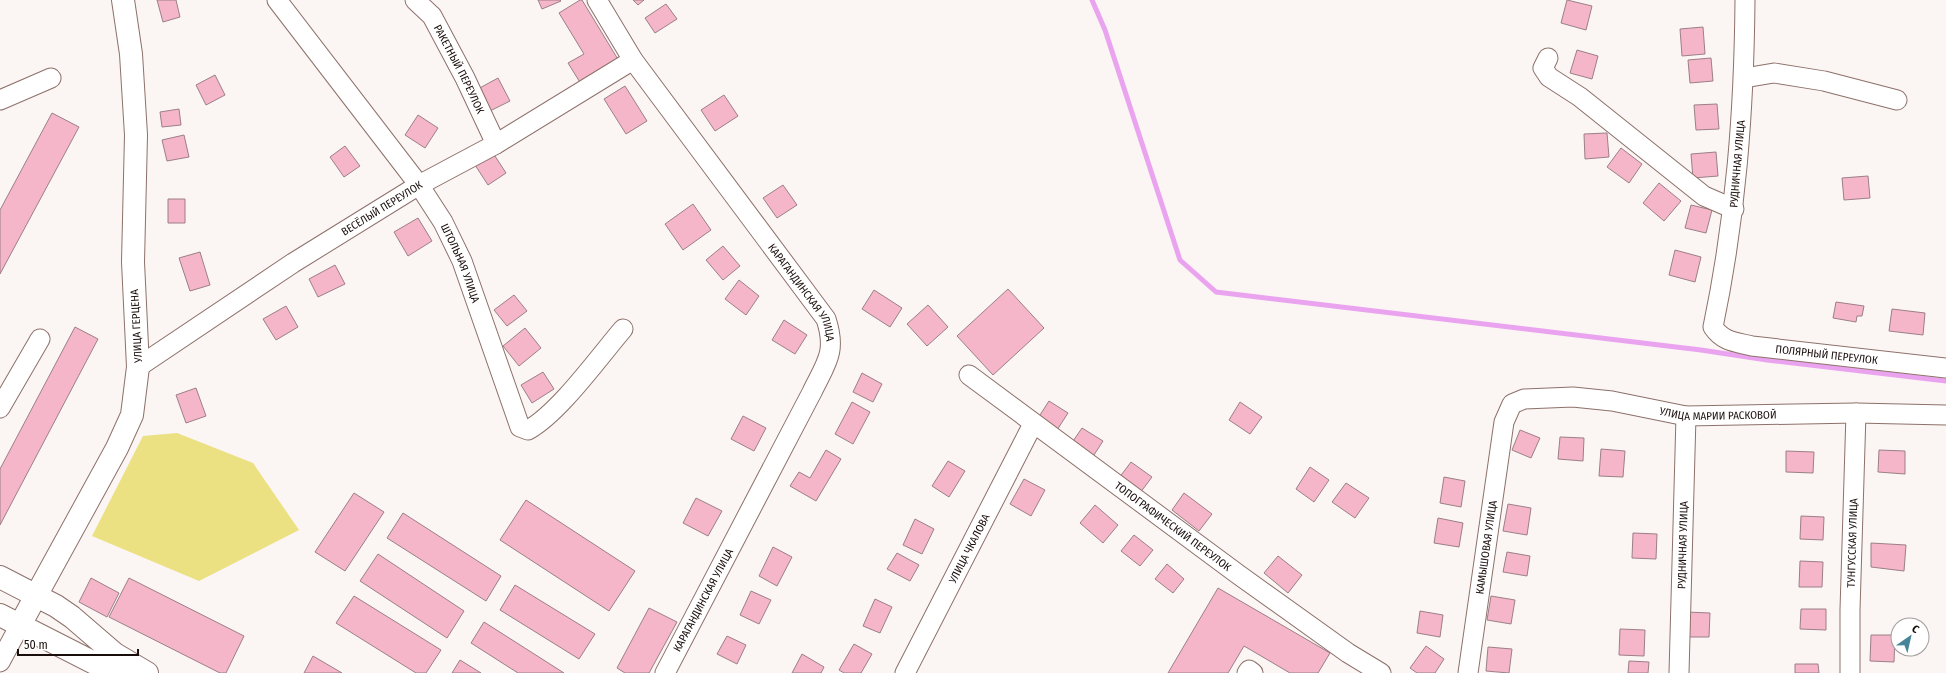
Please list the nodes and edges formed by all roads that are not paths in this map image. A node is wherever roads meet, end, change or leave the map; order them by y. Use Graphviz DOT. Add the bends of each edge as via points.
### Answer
graph roads {
  1 [pos="123,0"];
  2 [pos="277,0"];
  3 [pos="415,0"];
  4 [pos="597,0"];
  5 [pos="1745,0"];
  6 [pos="1548,58"];
  7 [pos="633,60"];
  8 [pos="51,78"];
  9 [pos="1744,78"];
  10 [pos="0,100"];
  11 [pos="1896,100"];
  12 [pos="496,144"];
  13 [pos="419,184"];
  14 [pos="1734,209"];
  15 [pos="1713,327"];
  16 [pos="623,329"];
  17 [pos="40,339"];
  18 [pos="138,367"];
  19 [pos="1946,368"];
  20 [pos="969,375"];
  21 [pos="0,408"];
  22 [pos="1856,413"];
  23 [pos="1946,415"];
  24 [pos="1686,416"];
  25 [pos="1504,422"];
  26 [pos="1033,424"];
  27 [pos="0,577"];
  28 [pos="36,595"];
  29 [pos="0,614"];
  30 [pos="20,625"];
  31 [pos="0,662"];
  32 [pos="114,673"];
  33 [pos="147,673"];
  34 [pos="665,673"];
  35 [pos="905,673"];
  36 [pos="1247,673"];
  37 [pos="1254,673"];
  38 [pos="1381,673"];
  39 [pos="1468,673"];
  40 [pos="1679,673"];
  41 [pos="1850,673"];
  1 -- 18 [label="main road, УЛИЦА ГЕРЦЕНА" via="131,54 136,135 133,262"];
  2 -- 13 [label="street, ШТОЛЬНАЯ УЛИЦА"];
  3 -- 12 [label="street, РАКЕТНЫЙ ПЕРЕУЛОК" via="432,16"];
  4 -- 7 [label="street, КАРАГАНДИНСКАЯ УЛИЦА"];
  5 -- 9 [label="street, РУДНИЧНАЯ УЛИЦА"];
  6 -- 14 [label="street" via="1543,68 1549,77 1580,97 1704,196"];
  7 -- 12 [label="street, ВЕСЁЛЫЙ ПЕРЕУЛОК"];
  7 -- 34 [label="street, КАРАГАНДИНСКАЯ УЛИЦА" via="826,319 831,335 831,353 812,392"];
  8 -- 10 [label="street"];
  9 -- 11 [label="street" via="1774,73 1824,81"];
  9 -- 14 [label="street, РУДНИЧНАЯ УЛИЦА"];
  12 -- 13 [label="street, ВЕСЁЛЫЙ ПЕРЕУЛОК"];
  13 -- 16 [label="street, ШТОЛЬНАЯ УЛИЦА" via="443,222 462,261 520,427 528,430 537,425 564,399"];
  13 -- 18 [label="street, ВЕСЁЛЫЙ ПЕРЕУЛОК" via="293,263"];
  14 -- 15 [label="street, РУДНИЧНАЯ УЛИЦА" via="1726,266"];
  15 -- 19 [label="street, ПОЛЯРНЫЙ ПЕРЕУЛОК" via="1727,340 1752,346"];
  17 -- 21 [label="street"];
  18 -- 28 [label="main road, УЛИЦА ГЕРЦЕНА" via="132,415 117,448"];
  20 -- 26 [label="street, ТОПОГРАФИЧЕСКИЙ ПЕРЕУЛОК"];
  22 -- 23 [label="street, УЛИЦА МАРИИ РАСКОВОЙ"];
  22 -- 24 [label="street, УЛИЦА МАРИИ РАСКОВОЙ"];
  22 -- 41 [label="street, ТУНГУССКАЯ УЛИЦА"];
  24 -- 25 [label="street, УЛИЦА МАРИИ РАСКОВОЙ" via="1612,401 1573,397 1524,399 1512,404"];
  24 -- 40 [label="street, РУДНИЧНАЯ УЛИЦА"];
  25 -- 39 [label="street, КАМЫШОВАЯ УЛИЦА"];
  26 -- 35 [label="street, УЛИЦА ЧКАЛОВА"];
  26 -- 38 [label="street, ТОПОГРАФИЧЕСКИЙ ПЕРЕУЛОК" via="1348,653"];
  27 -- 28 [label="main road"];
  28 -- 30 [label="main road, УЛИЦА ГЕРЦЕНА"];
  28 -- 33 [label="main road" via="72,617 114,654"];
  29 -- 30 [label="main road"];
  30 -- 31 [label="street"];
  30 -- 32 [label="main road"];
  36 -- 37 [label="street" via="1249,670"];
}
